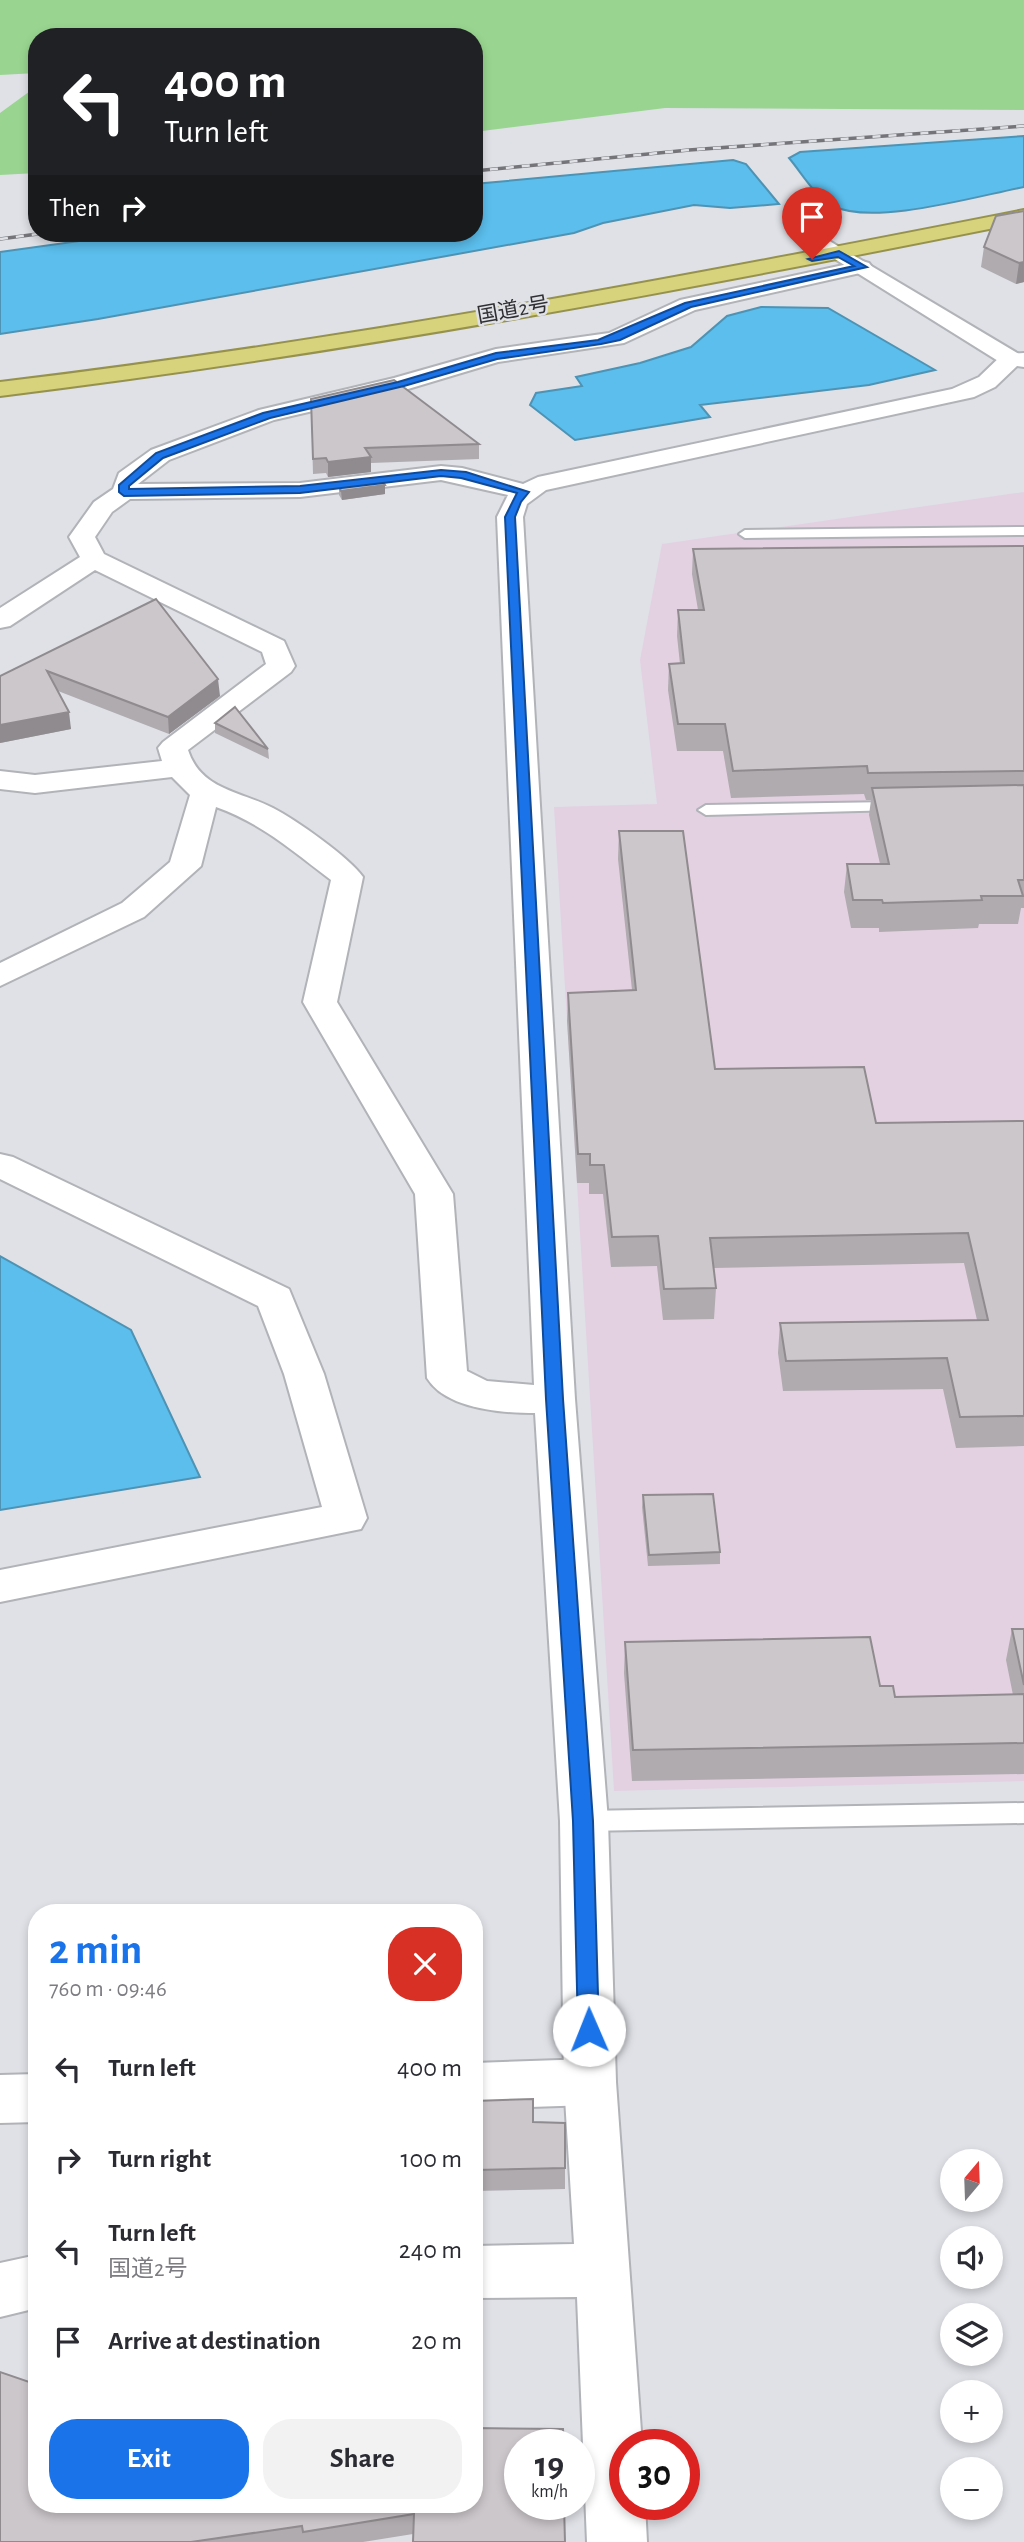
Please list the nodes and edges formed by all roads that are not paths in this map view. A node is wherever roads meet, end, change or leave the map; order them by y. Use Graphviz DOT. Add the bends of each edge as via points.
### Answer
graph roads {
  1 [pos="1024,203"];
  2 [pos="1024,216"];
  3 [pos="821,242"];
  4 [pos="839,254"];
  5 [pos="862,267"];
  6 [pos="1017,360"];
  7 [pos="0,376"];
  8 [pos="0,389"];
  9 [pos="124,492"];
  10 [pos="524,492"];
  11 [pos="1024,531"];
  12 [pos="745,534"];
  13 [pos="94,559"];
  14 [pos="0,620"];
  15 [pos="177,768"];
  16 [pos="0,780"];
  17 [pos="205,793"];
  18 [pos="914,807"];
  19 [pos="706,810"];
  20 [pos="0,976"];
  21 [pos="0,1166"];
  22 [pos="555,1399"];
  23 [pos="0,1586"];
  24 [pos="1024,1813"];
  25 [pos="583,1821"];
  26 [pos="590,2082"];
  27 [pos="483,2085"];
  28 [pos="28,2098"];
  29 [pos="0,2099"];
  30 [pos="604,2270"];
  31 [pos="483,2272"];
  32 [pos="28,2283"];
  33 [pos="0,2290"];
  34 [pos="617,2542"];
  1 -- 3 [label="highway, 国道2号"];
  2 -- 4 [label="highway, 国道2号"];
  3 -- 4 [label="street"];
  3 -- 7 [label="highway, 国道2号" via="321,331"];
  4 -- 5 [label="street"];
  4 -- 8 [label="highway, 国道2号" via="326,342"];
  5 -- 6 [label="street"];
  5 -- 9 [label="street" via="688,305 616,338 496,356 267,415 160,456 128,478"];
  6 -- 10 [label="street" via="988,384 957,395 589,471"];
  9 -- 10 [label="street" via="300,489 441,473"];
  9 -- 13 [label="street" via="103,507 82,537"];
  10 -- 22 [label="street" via="510,517"];
  11 -- 12 [label="lane"];
  13 -- 14 [label="street"];
  13 -- 15 [label="street" via="274,647 281,666 173,748"];
  15 -- 16 [label="street" via="35,784"];
  15 -- 17 [label="street"];
  17 -- 20 [label="street" via="185,866 133,910"];
  17 -- 22 [label="street" via="264,815 347,877 320,1002 434,1194 447,1378 484,1395"];
  18 -- 19 [label="lane"];
  21 -- 23 [label="street" via="275,1298 304,1374 345,1518"];
  22 -- 25 [label="street"];
  24 -- 25 [label="lane"];
  25 -- 26 [label="street"];
  26 -- 27 [label="street"];
  26 -- 30 [label="street"];
  28 -- 29 [label="street"];
  30 -- 31 [label="street"];
  30 -- 34 [label="street"];
  32 -- 33 [label="street"];
}
